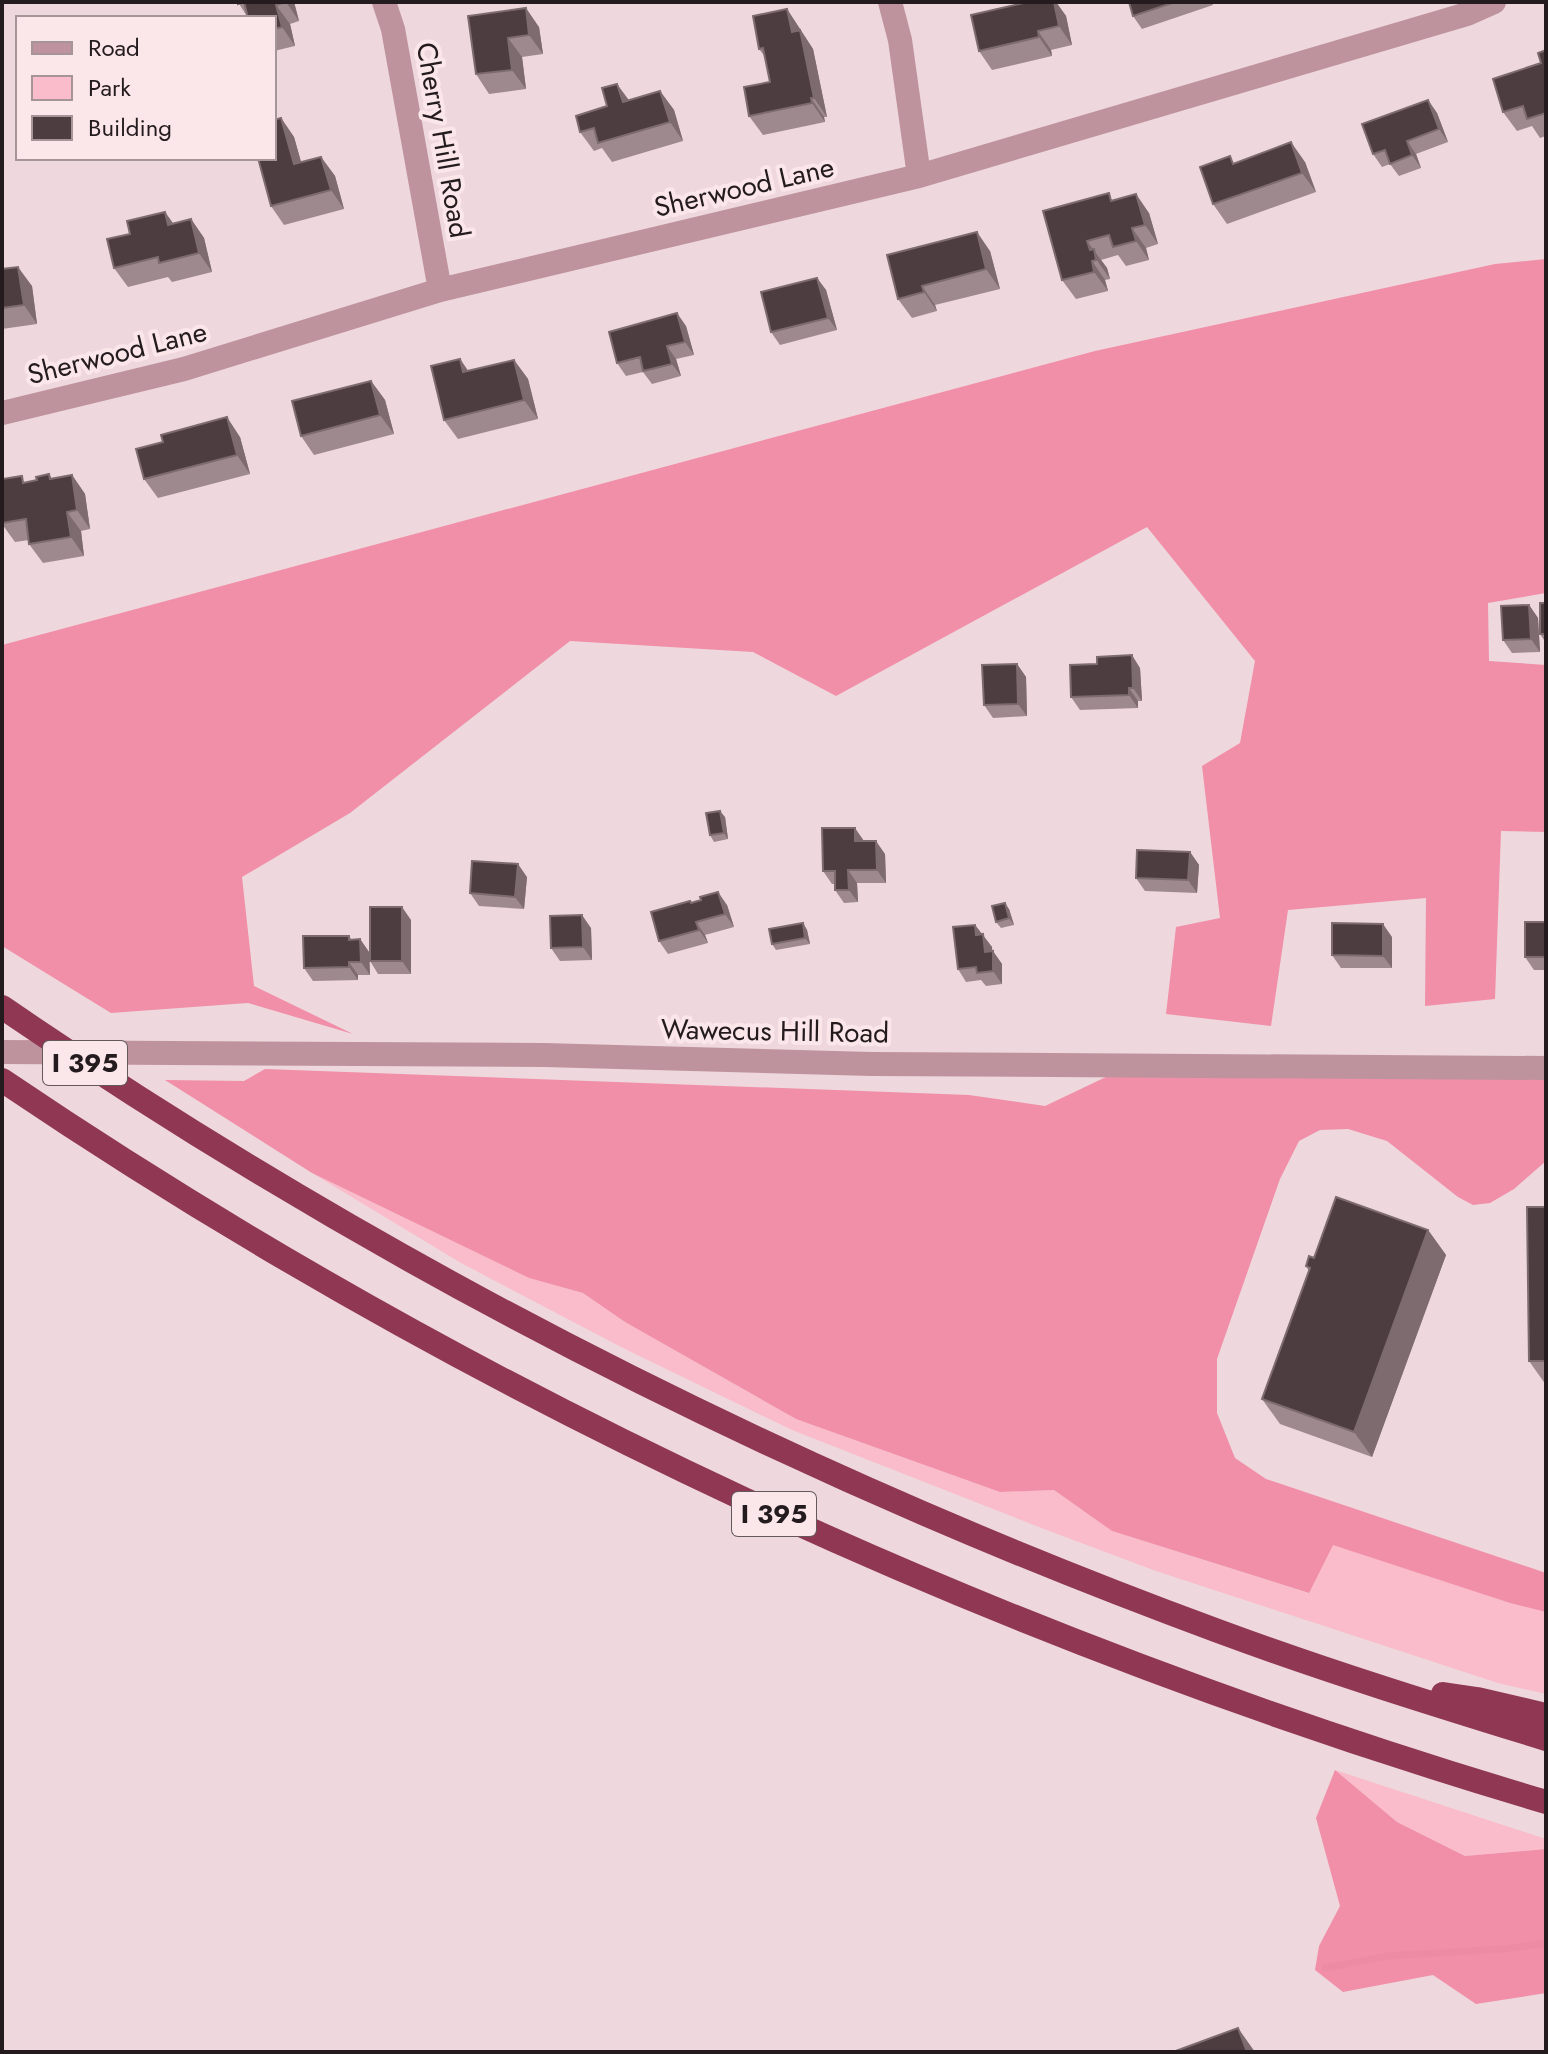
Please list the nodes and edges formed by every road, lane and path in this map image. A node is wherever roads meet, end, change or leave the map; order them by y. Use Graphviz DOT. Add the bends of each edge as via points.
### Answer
graph roads {
  1 [pos="384,2"];
  2 [pos="890,2"];
  3 [pos="1494,2"];
  4 [pos="919,176"];
  5 [pos="440,290"];
  6 [pos="2,413"];
  7 [pos="2,1007"];
  8 [pos="2,1052"];
  9 [pos="1546,1068"];
  10 [pos="2,1080"];
  11 [pos="1397,1692"];
  12 [pos="1546,1715"];
  13 [pos="1546,1739"];
  14 [pos="1546,1802"];
  1 -- 5 [label="street, Cherry Hill Road"];
  2 -- 4 [label="street"];
  3 -- 4 [label="street, Sherwood Lane"];
  4 -- 5 [label="street, Sherwood Lane"];
  5 -- 6 [label="street, Sherwood Lane" via="184,369"];
  7 -- 11 [label="highway, I 395" via="314,1206 476,1298 673,1399 1011,1550 1222,1632"];
  8 -- 9 [label="street, Wawecus Hill Road"];
  10 -- 14 [label="highway, I 395" via="343,1293 591,1426 731,1494 941,1586 1175,1679"];
  11 -- 12 [label="highway" via="1454,1695"];
  11 -- 13 [label="highway, I 395"];
}
